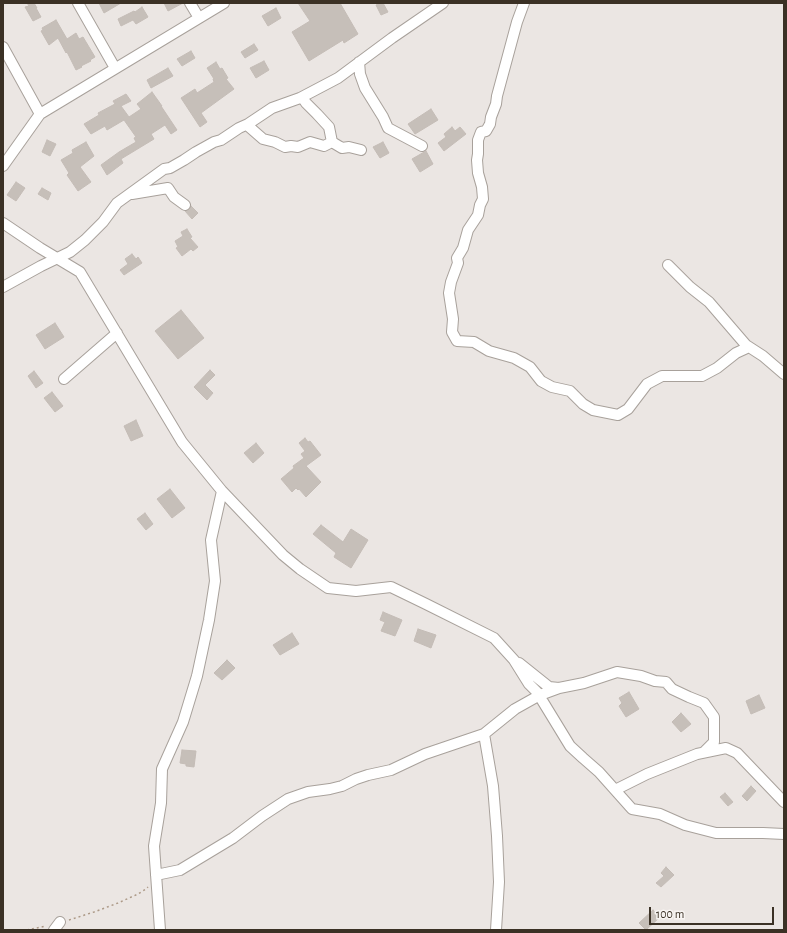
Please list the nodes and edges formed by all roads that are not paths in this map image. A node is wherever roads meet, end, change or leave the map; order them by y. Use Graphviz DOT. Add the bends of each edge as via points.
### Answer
graph roads {
  1 [pos="78,3"];
  2 [pos="190,3"];
  3 [pos="224,3"];
  4 [pos="429,3"];
  5 [pos="443,3"];
  6 [pos="524,3"];
  7 [pos="426,15"];
  8 [pos="199,18"];
  9 [pos="3,46"];
  10 [pos="359,62"];
  11 [pos="115,68"];
  12 [pos="302,97"];
  13 [pos="40,114"];
  14 [pos="247,125"];
  15 [pos="332,142"];
  16 [pos="422,146"];
  17 [pos="361,150"];
  18 [pos="3,166"];
  19 [pos="130,195"];
  20 [pos="185,205"];
  21 [pos="3,223"];
  22 [pos="58,258"];
  23 [pos="668,265"];
  24 [pos="3,288"];
  25 [pos="117,333"];
  26 [pos="749,347"];
  27 [pos="784,374"];
  28 [pos="64,379"];
  29 [pos="222,491"];
  30 [pos="514,660"];
  31 [pos="559,688"];
  32 [pos="538,694"];
  33 [pos="484,734"];
  34 [pos="703,753"];
  35 [pos="615,790"];
  36 [pos="784,802"];
  37 [pos="784,834"];
  38 [pos="156,875"];
  39 [pos="160,930"];
  40 [pos="496,930"];
  1 -- 11 [label="street"];
  2 -- 8 [label="street"];
  3 -- 8 [label="street"];
  4 -- 7 [label="street"];
  5 -- 7 [label="street"];
  6 -- 26 [label="street" via="490,124 486,131 480,132 478,140 478,173 483,199 478,215 468,230 464,248 457,258 458,263 450,282 452,332 457,341 474,342 489,351 514,358 530,367 541,381 552,387 570,391 593,410 618,416 628,409 647,384 662,376 702,376"];
  7 -- 10 [label="street"];
  8 -- 11 [label="street"];
  9 -- 13 [label="street"];
  10 -- 12 [label="street" via="338,78"];
  10 -- 16 [label="street" via="365,88 388,128"];
  11 -- 13 [label="street"];
  12 -- 14 [label="street" via="272,108"];
  12 -- 15 [label="street" via="329,127"];
  13 -- 18 [label="street"];
  14 -- 15 [label="street" via="263,139 285,147 298,147 310,142 324,146"];
  14 -- 19 [label="street" via="164,169"];
  15 -- 17 [label="street" via="342,148"];
  19 -- 20 [label="street" via="168,188 174,197"];
  19 -- 22 [label="street" via="118,203 85,240"];
  21 -- 22 [label="street"];
  22 -- 24 [label="street"];
  22 -- 25 [label="street" via="80,272"];
  23 -- 26 [label="street" via="709,302"];
  25 -- 28 [label="street"];
  25 -- 29 [label="street" via="182,442"];
  26 -- 27 [label="street"];
  29 -- 30 [label="street" via="283,555 328,588 356,591 391,587 494,638"];
  29 -- 38 [label="street" via="211,540 215,581 208,627 183,722 162,769 161,803 154,846"];
  30 -- 31 [label="street" via="549,686"];
  30 -- 32 [label="street"];
  31 -- 32 [label="street"];
  31 -- 34 [label="street" via="617,672 666,682 672,689 704,703 714,717 714,742"];
  32 -- 33 [label="street"];
  32 -- 35 [label="street" via="570,746"];
  33 -- 38 [label="street" via="425,754 391,770 368,775 342,786 308,792 288,799 233,838 180,870"];
  33 -- 40 [label="street" via="493,786 497,836 499,882"];
  34 -- 35 [label="street" via="647,774"];
  34 -- 36 [label="street" via="726,748 736,753"];
  35 -- 37 [label="street" via="632,809 660,814 685,825 716,833"];
  38 -- 39 [label="street"];
}
